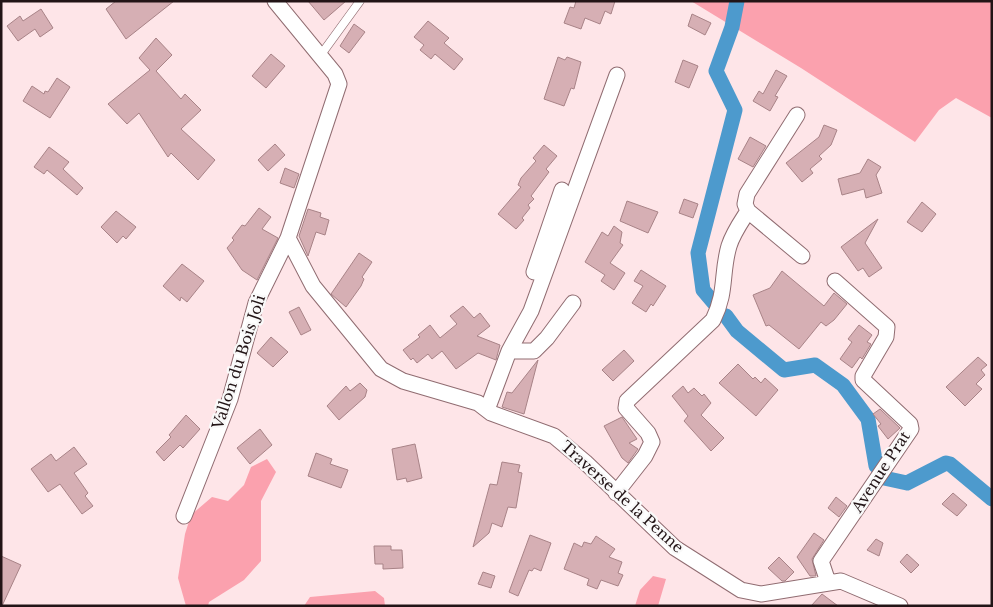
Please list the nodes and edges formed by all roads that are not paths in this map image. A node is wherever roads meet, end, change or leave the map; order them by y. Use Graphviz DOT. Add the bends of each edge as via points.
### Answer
graph roads {
  1 [pos="275,1"];
  2 [pos="360,1"];
  3 [pos="320,56"];
  4 [pos="617,75"];
  5 [pos="797,114"];
  6 [pos="562,190"];
  7 [pos="748,212"];
  8 [pos="288,238"];
  9 [pos="802,256"];
  10 [pos="835,281"];
  11 [pos="572,303"];
  12 [pos="509,351"];
  13 [pos="487,410"];
  14 [pos="616,493"];
  15 [pos="184,516"];
  16 [pos="828,582"];
  17 [pos="900,606"];
  1 -- 3 [label="street"];
  2 -- 3 [label="lane"];
  3 -- 8 [label="street" via="339,84"];
  4 -- 12 [label="street" via="531,310"];
  5 -- 7 [label="street" via="747,194 745,204"];
  6 -- 12 [label="street" via="510,334"];
  7 -- 9 [label="street"];
  7 -- 14 [label="street" via="729,247 722,303 713,320 627,401 626,408 652,442"];
  8 -- 13 [label="street, Traverse de la Penne" via="313,286 381,369 403,381 478,403"];
  8 -- 15 [label="street, Vallon du Bois Joli" via="256,303 230,398"];
  10 -- 16 [label="street, Avenue Prat" via="887,327 886,337 863,380 910,424 911,429 821,561"];
  11 -- 12 [label="street" via="534,351"];
  12 -- 13 [label="street"];
  13 -- 14 [label="street, Traverse de la Penne" via="554,436"];
  14 -- 16 [label="street, Traverse de la Penne" via="675,548 742,590 761,594"];
  16 -- 17 [label="street, Traverse de la Penne" via="841,581"];
}
